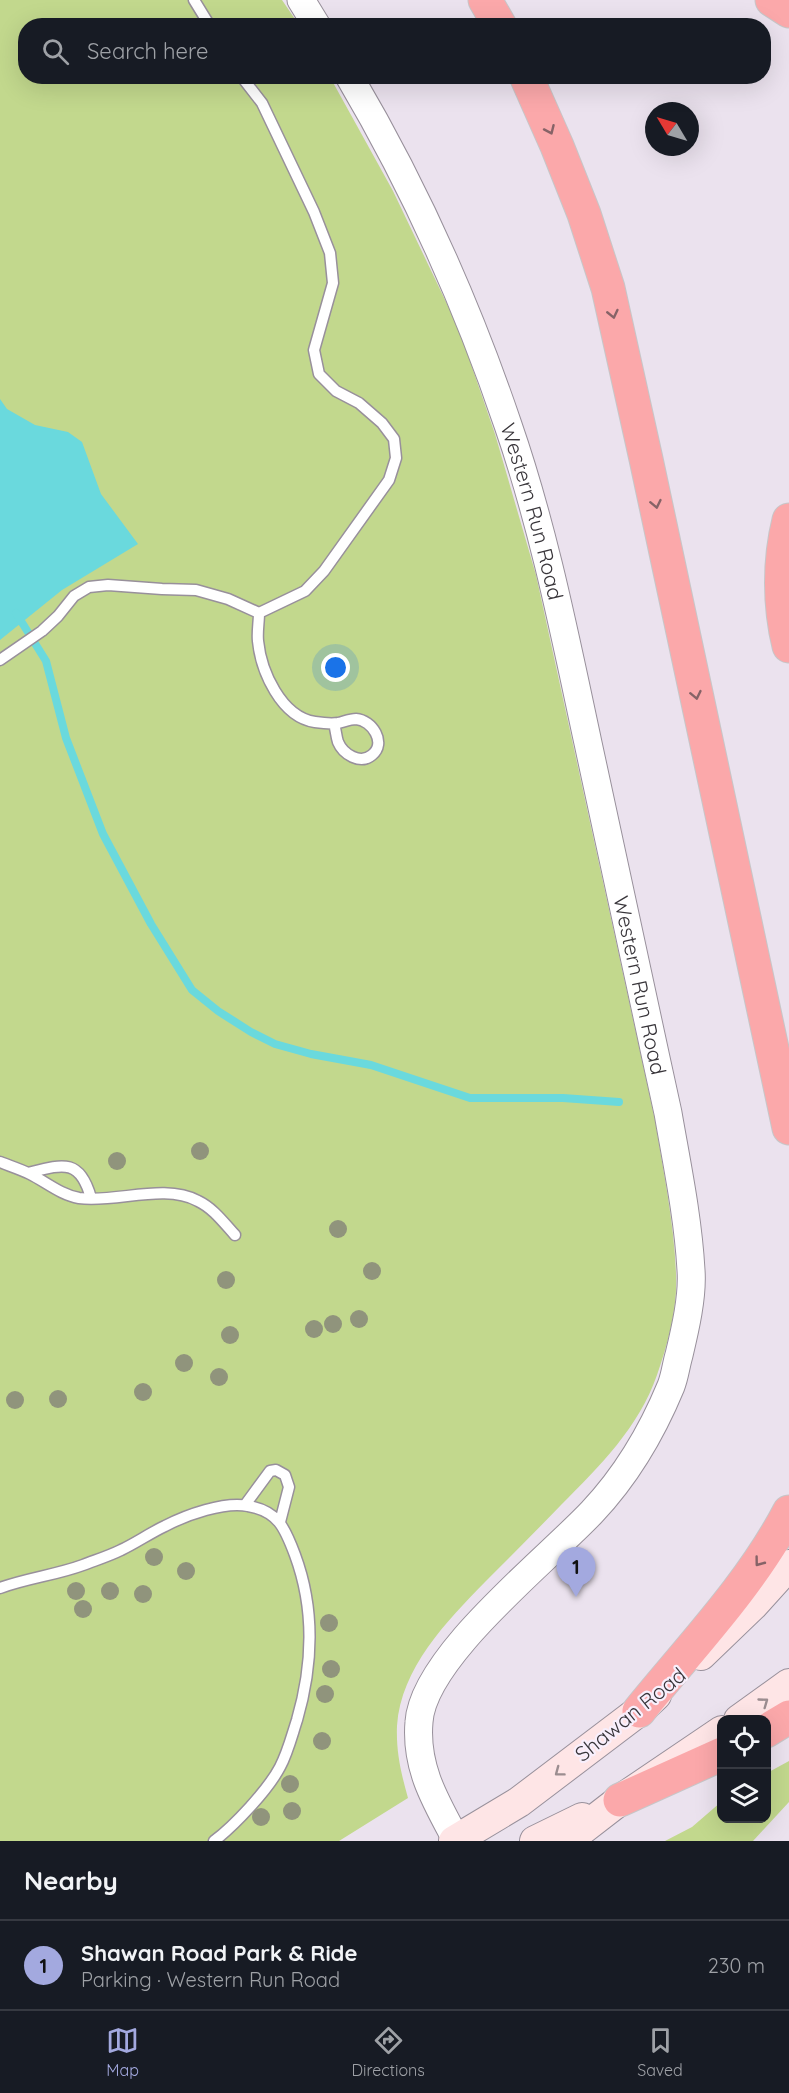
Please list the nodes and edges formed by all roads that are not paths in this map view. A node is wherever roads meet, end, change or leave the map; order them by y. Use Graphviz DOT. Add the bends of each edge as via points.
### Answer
graph roads {
  1 [pos="194,0"];
  2 [pos="301,0"];
  3 [pos="485,0"];
  4 [pos="772,0"];
  5 [pos="789,11"];
  6 [pos="205,18"];
  7 [pos="312,18"];
  8 [pos="495,18"];
  9 [pos="247,84"];
  10 [pos="354,84"];
  11 [pos="530,84"];
  12 [pos="789,520"];
  13 [pos="259,613"];
  14 [pos="789,646"];
  15 [pos="0,660"];
  16 [pos="334,724"];
  17 [pos="789,1128"];
  18 [pos="0,1162"];
  19 [pos="28,1173"];
  20 [pos="91,1198"];
  21 [pos="235,1235"];
  22 [pos="245,1505"];
  23 [pos="789,1512"];
  24 [pos="280,1522"];
  25 [pos="789,1565"];
  26 [pos="0,1588"];
  27 [pos="789,1684"];
  28 [pos="639,1711"];
  29 [pos="745,1715"];
  30 [pos="789,1717"];
  31 [pos="771,1728"];
  32 [pos="717,1734"];
  33 [pos="717,1756"];
  34 [pos="620,1800"];
  35 [pos="455,1840"];
  36 [pos="214,1841"];
  37 [pos="535,1841"];
  38 [pos="567,1841"];
  1 -- 6 [label="lane"];
  2 -- 7 [label="street"];
  3 -- 8 [label="highway"];
  4 -- 5 [label="highway"];
  9 -- 13 [label="lane" via="266,112 330,253 333,283 314,350 319,374 381,423 394,440 396,458 389,480 324,571 305,591"];
  10 -- 35 [label="street, Western Run Road" via="406,182 471,323 509,427 551,568 668,1113 691,1272 685,1330 672,1384 627,1469 593,1511 484,1618 429,1686 419,1720 419,1754 429,1788"];
  11 -- 17 [label="highway, one-way" via="584,214 608,288"];
  12 -- 14 [label="highway" via="782,598"];
  13 -- 15 [label="lane" via="195,590 89,587 74,596 42,631"];
  13 -- 16 [label="lane" via="258,642 276,695 290,710 312,722"];
  16 -- 16 [label="lane" via="356,719 369,723 377,735 378,747 372,756 350,756 339,743"];
  18 -- 19 [label="lane"];
  19 -- 20 [label="lane" via="58,1191"];
  19 -- 20 [label="lane" via="67,1166 81,1172"];
  20 -- 21 [label="lane" via="173,1194 198,1200"];
  22 -- 24 [label="lane" via="263,1509"];
  22 -- 24 [label="lane" via="270,1471 276,1470 285,1475 289,1487"];
  22 -- 26 [label="lane" via="227,1505 191,1515 122,1550"];
  23 -- 28 [label="highway, one-way" via="773,1543 738,1590"];
  24 -- 36 [label="lane" via="300,1567 307,1596 310,1641 306,1689 280,1767 259,1796"];
  25 -- 28 [label="main road, Shawan Road" via="710,1647"];
  29 -- 27 [label="main road, one-way"];
  28 -- 35 [label="main road, Shawan Road, one-way" via="519,1802"];
  30 -- 31 [label="highway"];
  32 -- 34 [label="main road"];
  33 -- 34 [label="highway"];
  34 -- 37 [label="main road"];
  34 -- 38 [label="main road"];
}
